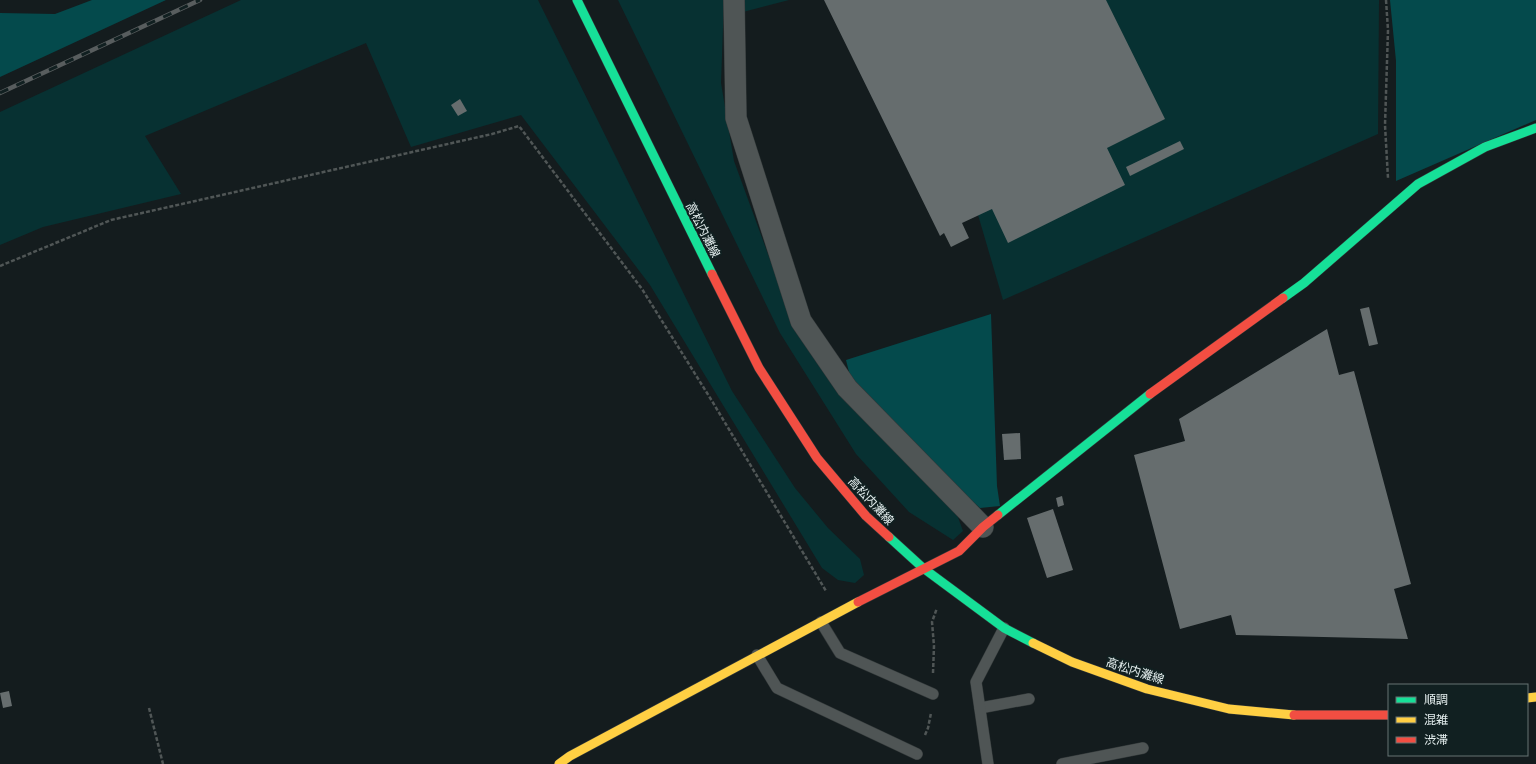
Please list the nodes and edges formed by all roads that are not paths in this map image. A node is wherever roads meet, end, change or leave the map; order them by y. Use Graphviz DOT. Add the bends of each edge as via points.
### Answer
graph roads {
  1 [pos="577,0"];
  2 [pos="734,0"];
  3 [pos="1536,128"];
  4 [pos="983,527"];
  5 [pos="922,568"];
  6 [pos="821,622"];
  7 [pos="1004,628"];
  8 [pos="757,655"];
  9 [pos="933,694"];
  10 [pos="1029,699"];
  11 [pos="980,708"];
  12 [pos="1388,715"];
  13 [pos="1143,748"];
  14 [pos="917,754"];
  15 [pos="559,764"];
  16 [pos="988,764"];
  17 [pos="1062,764"];
  1 -- 5 [label="street, 高松内灘線" via="759,368 817,458 866,516"];
  2 -- 4 [label="street" via="736,118 801,321 847,388"];
  3 -- 4 [label="street" via="1485,147 1418,184 1304,283 1141,400"];
  4 -- 5 [label="street" via="959,550"];
  5 -- 6 [label="street"];
  5 -- 7 [label="street, 高松内灘線"];
  6 -- 8 [label="street"];
  6 -- 9 [label="lane" via="840,653"];
  7 -- 11 [label="lane" via="976,682"];
  7 -- 12 [label="street, 高松内灘線" via="1072,662 1147,689 1229,709 1290,715"];
  8 -- 14 [label="lane" via="777,688"];
  8 -- 15 [label="street"];
  10 -- 11 [label="lane"];
  11 -- 16 [label="lane"];
  13 -- 17 [label="lane"];
}
